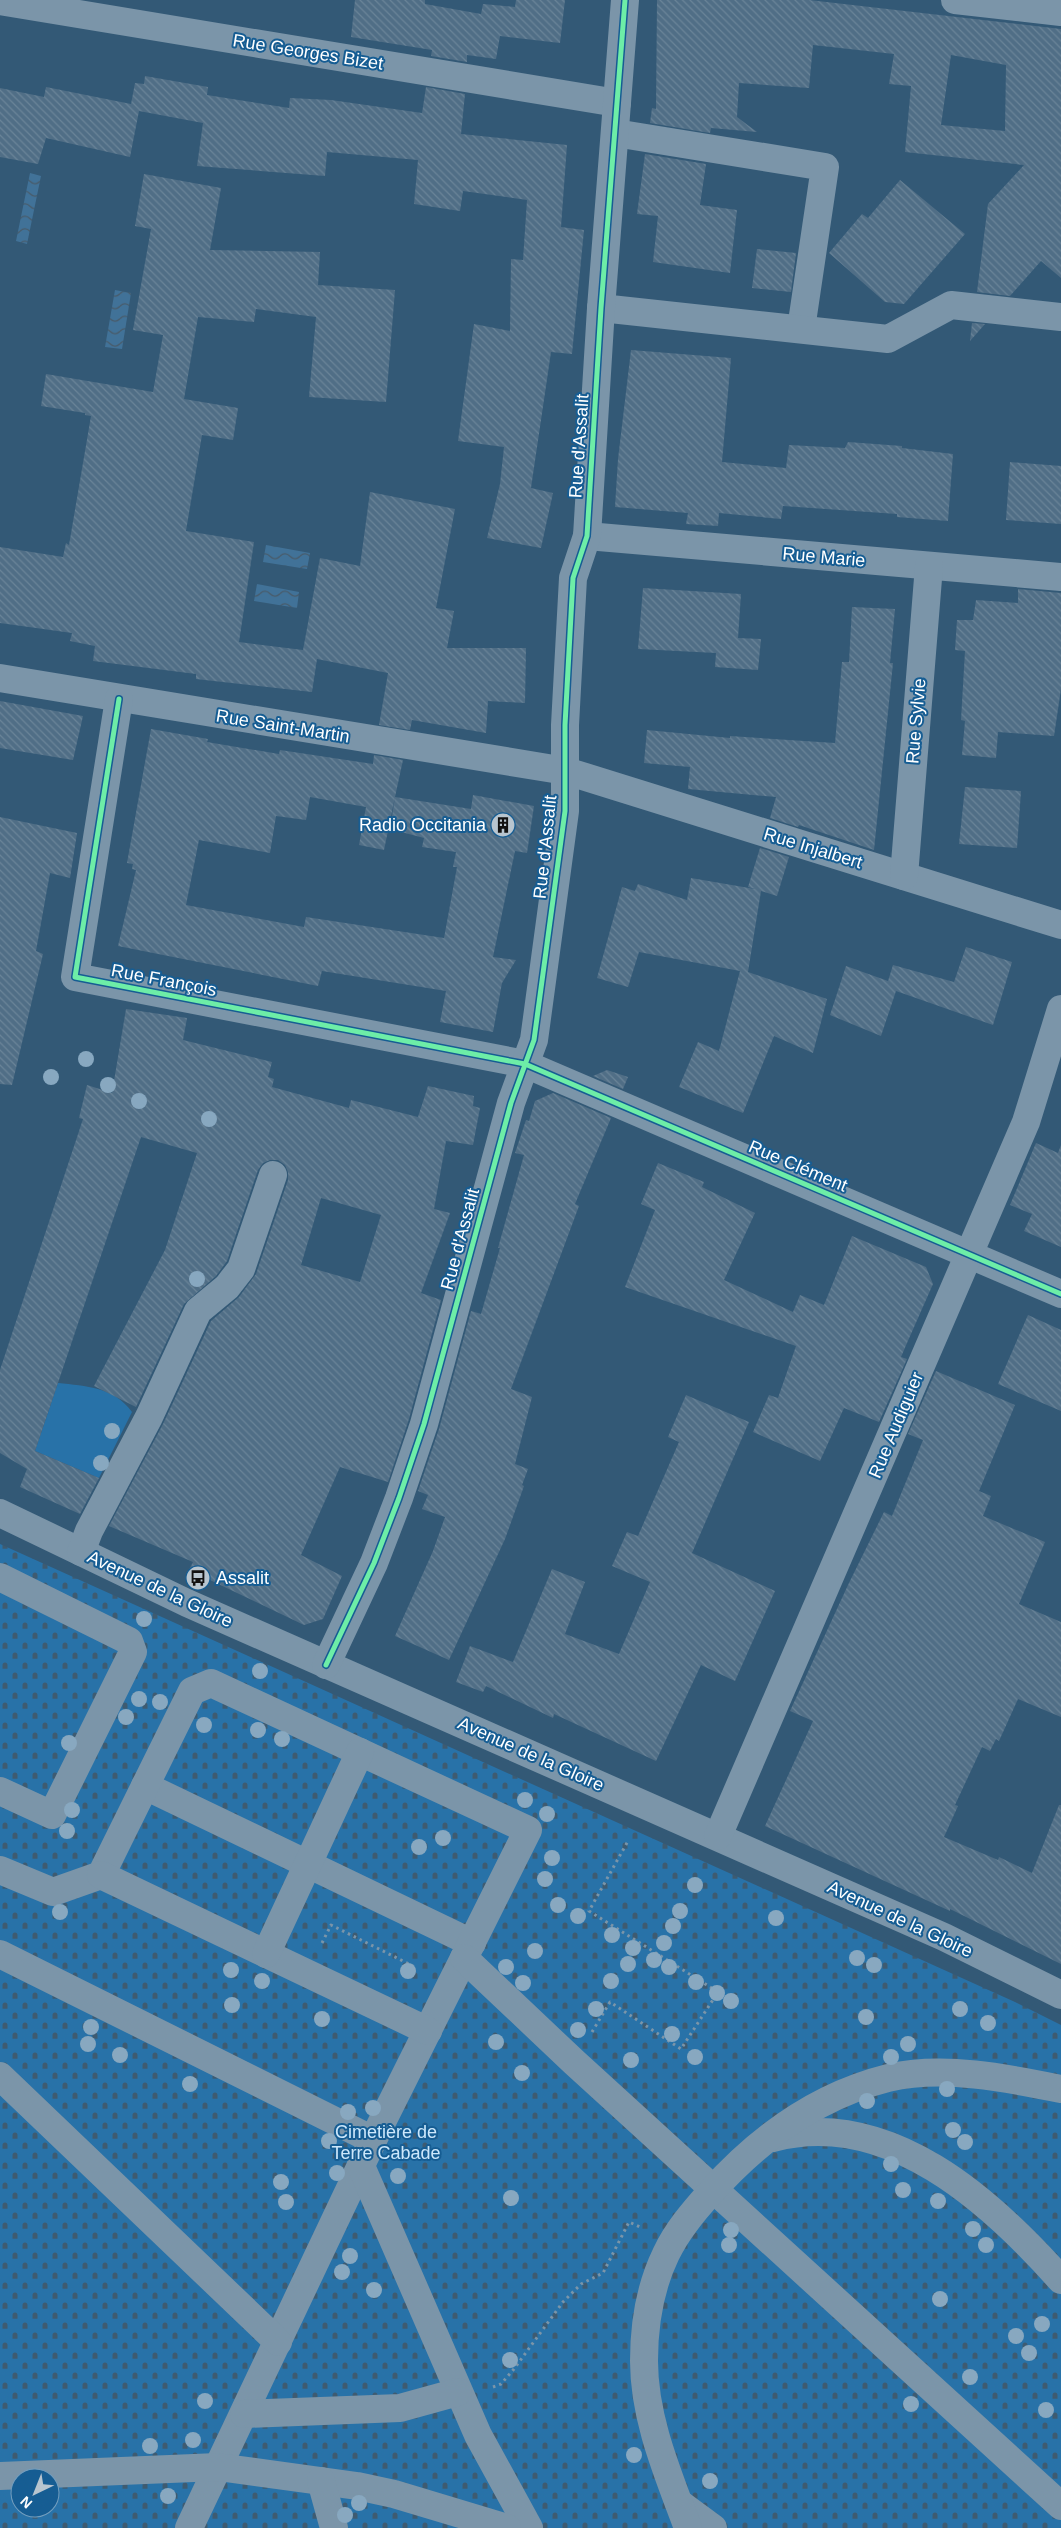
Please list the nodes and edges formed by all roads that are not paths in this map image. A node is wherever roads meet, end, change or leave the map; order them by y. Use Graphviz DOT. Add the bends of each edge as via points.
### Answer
graph roads {
  1 [pos="625,0"];
  2 [pos="955,0"];
  3 [pos="0,1"];
  4 [pos="1061,12"];
  5 [pos="617,103"];
  6 [pos="615,133"];
  7 [pos="602,308"];
  8 [pos="1061,317"];
  9 [pos="801,329"];
  10 [pos="587,536"];
  11 [pos="930,566"];
  12 [pos="1061,577"];
  13 [pos="0,678"];
  14 [pos="119,700"];
  15 [pos="566,771"];
  16 [pos="904,876"];
  17 [pos="1061,925"];
  18 [pos="1061,1009"];
  19 [pos="524,1064"];
  20 [pos="273,1175"];
  21 [pos="970,1254"];
  22 [pos="1061,1294"];
  23 [pos="0,1513"];
  24 [pos="81,1552"];
  25 [pos="0,1577"];
  26 [pos="326,1665"];
  27 [pos="360,1752"];
  28 [pos="145,1786"];
  29 [pos="0,1791"];
  30 [pos="718,1836"];
  31 [pos="308,1864"];
  32 [pos="0,1870"];
  33 [pos="101,1875"];
  34 [pos="468,1950"];
  35 [pos="0,1954"];
  36 [pos="266,1954"];
  37 [pos="1061,1995"];
  38 [pos="428,2031"];
  39 [pos="0,2076"];
  40 [pos="1061,2089"];
  41 [pos="373,2140"];
  42 [pos="762,2141"];
  43 [pos="361,2166"];
  44 [pos="714,2188"];
  45 [pos="1061,2280"];
  46 [pos="278,2342"];
  47 [pos="461,2397"];
  48 [pos="244,2414"];
  49 [pos="218,2467"];
  50 [pos="0,2476"];
  51 [pos="321,2481"];
  52 [pos="679,2503"];
  53 [pos="1061,2506"];
  54 [pos="189,2528"];
  55 [pos="334,2528"];
  56 [pos="506,2528"];
  57 [pos="529,2528"];
  58 [pos="688,2528"];
  59 [pos="713,2528"];
  1 -- 5 [label="street, Rue d'Assalit"];
  2 -- 4 [label="street"];
  3 -- 5 [label="street, Rue Georges Bizet"];
  5 -- 6 [label="street, Rue d'Assalit"];
  6 -- 7 [label="street, Rue d'Assalit"];
  6 -- 9 [label="street" via="824,168"];
  7 -- 9 [label="street"];
  7 -- 10 [label="street, Rue d'Assalit"];
  8 -- 9 [label="street" via="951,305 888,339"];
  10 -- 11 [label="street, Rue Marie"];
  10 -- 15 [label="street, Rue d'Assalit" via="573,578 565,725"];
  11 -- 12 [label="street, Rue Marie"];
  11 -- 16 [label="street, Rue Sylvie"];
  13 -- 14 [label="street, Rue Saint-Martin"];
  14 -- 15 [label="street, Rue Saint-Martin"];
  14 -- 19 [label="street, Rue François" via="75,977"];
  15 -- 16 [label="street, Rue Injalbert"];
  15 -- 19 [label="street, Rue d'Assalit" via="565,811 536,1031"];
  16 -- 17 [label="street, Rue Injalbert"];
  18 -- 21 [label="street, Rue Audiguier" via="1026,1122"];
  19 -- 21 [label="street, Rue Clément"];
  19 -- 26 [label="street, Rue d'Assalit" via="424,1424 377,1553"];
  20 -- 24 [label="street" via="241,1269 227,1287 198,1311"];
  21 -- 22 [label="street, Rue Clément"];
  21 -- 30 [label="street, Rue Audiguier"];
  23 -- 24 [label="street, Avenue de la Gloire"];
  24 -- 26 [label="street, Avenue de la Gloire"];
  25 -- 29 [label="street" via="129,1641 133,1652 52,1815"];
  26 -- 30 [label="street, Avenue de la Gloire"];
  27 -- 28 [label="street" via="211,1683 192,1691"];
  27 -- 31 [label="street"];
  27 -- 34 [label="street" via="528,1830"];
  28 -- 31 [label="street"];
  28 -- 33 [label="street"];
  30 -- 37 [label="street, Avenue de la Gloire" via="944,1937"];
  31 -- 34 [label="street"];
  31 -- 36 [label="street"];
  32 -- 33 [label="street" via="53,1892"];
  33 -- 36 [label="street"];
  34 -- 38 [label="street"];
  34 -- 44 [label="street" via="574,2062"];
  35 -- 41 [label="street"];
  36 -- 38 [label="street"];
  38 -- 41 [label="street"];
  39 -- 46 [label="street"];
  40 -- 42 [label="street" via="974,2075 889,2078 832,2096"];
  41 -- 43 [label="street"];
  42 -- 44 [label="street"];
  42 -- 45 [label="street" via="788,2134 822,2131 861,2136 898,2150 960,2185 1000,2219"];
  43 -- 46 [label="street"];
  43 -- 47 [label="street"];
  44 -- 52 [label="street" via="672,2243 650,2303 644,2360 649,2416"];
  44 -- 53 [label="street"];
  46 -- 48 [label="street"];
  47 -- 48 [label="street" via="400,2408"];
  47 -- 57 [label="street"];
  48 -- 49 [label="street"];
  49 -- 50 [label="street"];
  49 -- 51 [label="street"];
  49 -- 54 [label="street"];
  51 -- 55 [label="street"];
  51 -- 56 [label="street" via="394,2494"];
  52 -- 58 [label="street"];
  52 -- 59 [label="street"];
}
